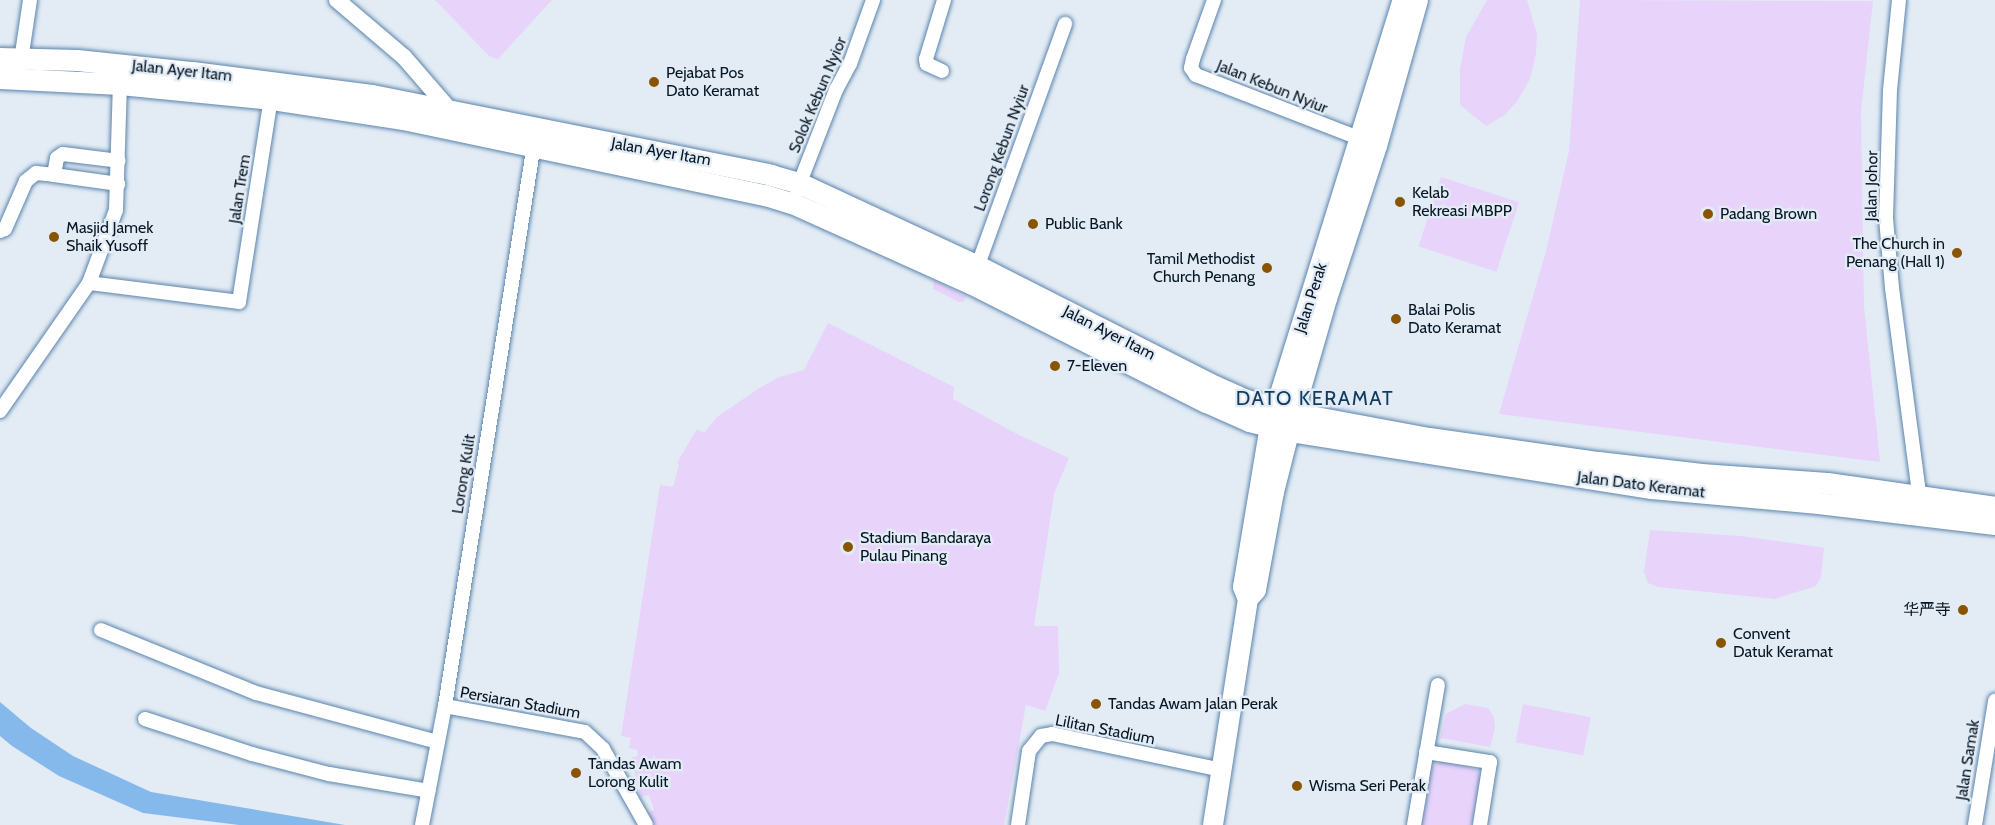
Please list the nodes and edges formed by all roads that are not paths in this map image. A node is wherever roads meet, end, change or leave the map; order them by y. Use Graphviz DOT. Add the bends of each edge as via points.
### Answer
graph roads {
  1 [pos="30,0"];
  2 [pos="337,0"];
  3 [pos="873,0"];
  4 [pos="944,0"];
  5 [pos="1214,0"];
  6 [pos="1403,0"];
  7 [pos="1418,0"];
  8 [pos="1899,0"];
  9 [pos="1065,24"];
  10 [pos="10,68"];
  11 [pos="942,71"];
  12 [pos="120,84"];
  13 [pos="272,90"];
  14 [pos="449,109"];
  15 [pos="535,136"];
  16 [pos="1373,138"];
  17 [pos="119,161"];
  18 [pos="54,175"];
  19 [pos="118,184"];
  20 [pos="795,193"];
  21 [pos="0,231"];
  22 [pos="975,275"];
  23 [pos="89,283"];
  24 [pos="2,403"];
  25 [pos="1282,420"];
  26 [pos="1920,505"];
  27 [pos="1995,507"];
  28 [pos="1995,524"];
  29 [pos="101,630"];
  30 [pos="1438,685"];
  31 [pos="1995,701"];
  32 [pos="445,706"];
  33 [pos="145,719"];
  34 [pos="438,742"];
  35 [pos="1426,752"];
  36 [pos="1221,770"];
  37 [pos="429,792"];
  38 [pos="422,825"];
  39 [pos="646,825"];
  40 [pos="1018,825"];
  41 [pos="1213,825"];
  42 [pos="1414,825"];
  43 [pos="1480,825"];
  44 [pos="1975,825"];
  1 -- 10 [label="street"];
  2 -- 14 [label="street" via="404,57"];
  3 -- 20 [label="street, Solok Kebun Nyior"];
  4 -- 11 [label="street" via="926,59 927,64"];
  5 -- 16 [label="street, Jalan Kebun Nyiur" via="1193,59 1191,68 1196,75"];
  6 -- 16 [label="main road, Jalan Perak"];
  7 -- 16 [label="main road, Jalan Perak"];
  8 -- 26 [label="street, Jalan Johor" via="1890,90 1886,218"];
  9 -- 22 [label="street, Lorong Kebun Nyiur"];
  10 -- 12 [label="main road, Jalan Ayer Itam"];
  10 -- 13 [label="main road, Jalan Ayer Itam" via="77,60"];
  12 -- 13 [label="main road, Jalan Ayer Itam"];
  12 -- 17 [label="street"];
  13 -- 14 [label="main road, Jalan Ayer Itam"];
  13 -- 15 [label="main road, Jalan Ayer Itam" via="403,119"];
  13 -- 23 [label="street, Jalan Trem" via="239,302"];
  14 -- 15 [label="main road, Jalan Ayer Itam"];
  15 -- 20 [label="main road, Jalan Ayer Itam" via="710,161"];
  15 -- 32 [label="street, Lorong Kulit"];
  16 -- 25 [label="main road, Jalan Perak"];
  17 -- 18 [label="street" via="63,154 57,158"];
  17 -- 19 [label="street"];
  18 -- 19 [label="street"];
  18 -- 21 [label="street" via="36,172 26,181 5,229"];
  19 -- 23 [label="street" via="116,210"];
  20 -- 22 [label="main road, Jalan Ayer Itam"];
  22 -- 25 [label="main road, Jalan Ayer Itam"];
  23 -- 24 [label="street"];
  25 -- 26 [label="main road, Jalan Dato Keramat" via="1701,474 1827,483"];
  25 -- 36 [label="main road, Jalan Perak" via="1243,587 1248,599"];
  26 -- 27 [label="main road, Jalan Dato Keramat"];
  26 -- 28 [label="main road, Jalan Dato Keramat"];
  29 -- 34 [label="street" via="256,693"];
  30 -- 35 [label="street"];
  31 -- 44 [label="street, Jalan Samak"];
  32 -- 34 [label="street, Lorong Kulit"];
  32 -- 39 [label="street, Persiaran Stadium" via="585,732 603,750"];
  33 -- 37 [label="street" via="329,774"];
  34 -- 37 [label="street, Lorong Kulit"];
  35 -- 42 [label="street"];
  35 -- 43 [label="street" via="1490,762"];
  36 -- 40 [label="street, Lilitan Stadium" via="1052,734 1041,736 1029,752"];
  36 -- 41 [label="main road, Jalan Perak"];
  37 -- 38 [label="street, Lorong Kulit"];
}
